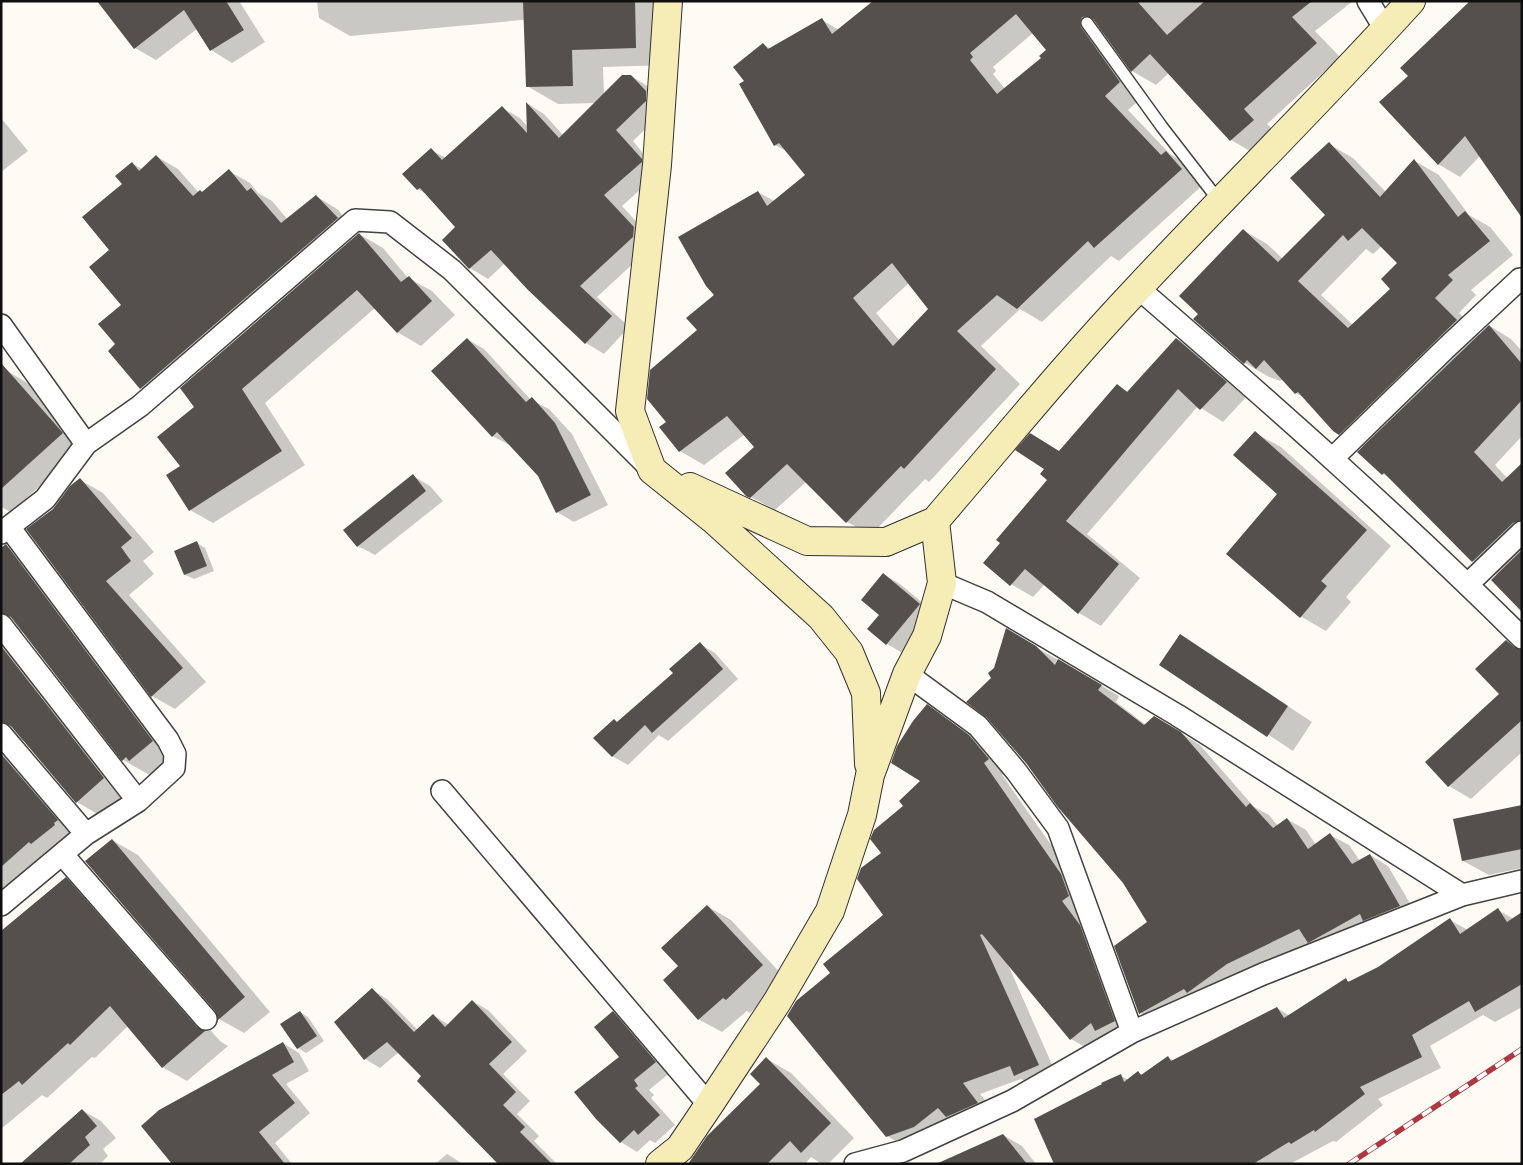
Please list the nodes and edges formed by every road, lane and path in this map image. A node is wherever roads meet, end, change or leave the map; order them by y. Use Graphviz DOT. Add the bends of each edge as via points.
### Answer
graph roads {
  1 [pos="668,1"];
  2 [pos="1368,1"];
  3 [pos="1411,1"];
  4 [pos="1087,22"];
  5 [pos="1385,29"];
  6 [pos="1221,203"];
  7 [pos="1520,279"];
  8 [pos="1138,288"];
  9 [pos="1,325"];
  10 [pos="86,444"];
  11 [pos="1332,459"];
  12 [pos="652,470"];
  13 [pos="935,521"];
  14 [pos="5,530"];
  15 [pos="1522,532"];
  16 [pos="942,583"];
  17 [pos="1468,584"];
  18 [pos="1,625"];
  19 [pos="1522,638"];
  20 [pos="907,674"];
  21 [pos="1,734"];
  22 [pos="870,775"];
  23 [pos="442,791"];
  24 [pos="138,801"];
  25 [pos="86,834"];
  26 [pos="62,854"];
  27 [pos="1522,882"];
  28 [pos="1462,895"];
  29 [pos="1,906"];
  30 [pos="206,1019"];
  31 [pos="1132,1032"];
  32 [pos="709,1105"];
  33 [pos="660,1164"];
  34 [pos="854,1164"];
  1 -- 12 [label="main road" via="657,165 630,410"];
  2 -- 5 [label="street"];
  3 -- 5 [label="main road"];
  4 -- 6 [label="lane"];
  5 -- 6 [label="main road"];
  6 -- 8 [label="main road"];
  7 -- 11 [label="street"];
  8 -- 11 [label="street"];
  8 -- 13 [label="main road"];
  9 -- 10 [label="street"];
  10 -- 12 [label="street" via="140,406 355,220 390,222 452,270"];
  10 -- 14 [label="street" via="45,499"];
  11 -- 17 [label="street"];
  12 -- 13 [label="main road" via="807,541 886,542"];
  12 -- 22 [label="main road" via="714,519 821,617 849,652 866,693"];
  13 -- 16 [label="main road"];
  14 -- 24 [label="street" via="176,754 174,768"];
  15 -- 17 [label="street"];
  16 -- 20 [label="main road" via="927,636"];
  16 -- 28 [label="street" via="987,602 1168,710"];
  17 -- 19 [label="street"];
  18 -- 24 [label="street"];
  20 -- 22 [label="main road"];
  20 -- 31 [label="street" via="978,726 1058,828"];
  21 -- 25 [label="street"];
  22 -- 32 [label="main road" via="862,815 830,911 777,1002"];
  23 -- 32 [label="street"];
  24 -- 25 [label="street"];
  25 -- 26 [label="street"];
  26 -- 29 [label="street"];
  26 -- 30 [label="street"];
  27 -- 28 [label="street"];
  28 -- 31 [label="street" via="1263,974"];
  31 -- 34 [label="street" via="1012,1101 903,1152"];
  32 -- 33 [label="main road" via="680,1148"];
}
